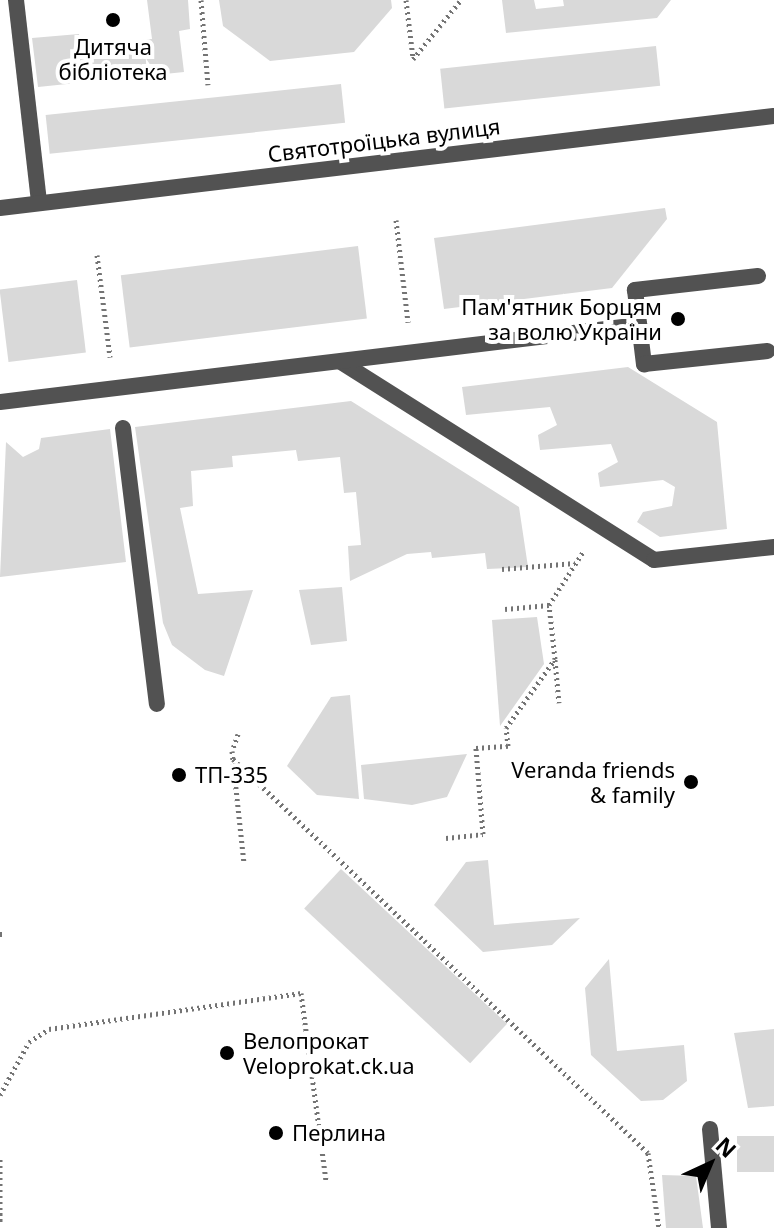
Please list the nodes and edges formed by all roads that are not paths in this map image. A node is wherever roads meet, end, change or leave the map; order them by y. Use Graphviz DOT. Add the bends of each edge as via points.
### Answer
graph roads {
  1 [pos="16,0"];
  2 [pos="774,116"];
  3 [pos="39,203"];
  4 [pos="0,208"];
  5 [pos="758,276"];
  6 [pos="639,325"];
  7 [pos="767,351"];
  8 [pos="341,362"];
  9 [pos="0,402"];
  10 [pos="123,428"];
  11 [pos="774,547"];
  12 [pos="157,704"];
  13 [pos="710,1129"];
  14 [pos="719,1228"];
  1 -- 3 [label="street"];
  2 -- 3 [label="street, Святотроїцька вулиця"];
  3 -- 4 [label="street, Святотроїцька вулиця"];
  5 -- 6 [label="street" via="635,290"];
  6 -- 7 [label="street" via="644,364"];
  6 -- 8 [label="street"];
  8 -- 9 [label="street"];
  8 -- 11 [label="street" via="654,560"];
  10 -- 12 [label="street"];
  13 -- 14 [label="street"];
}
